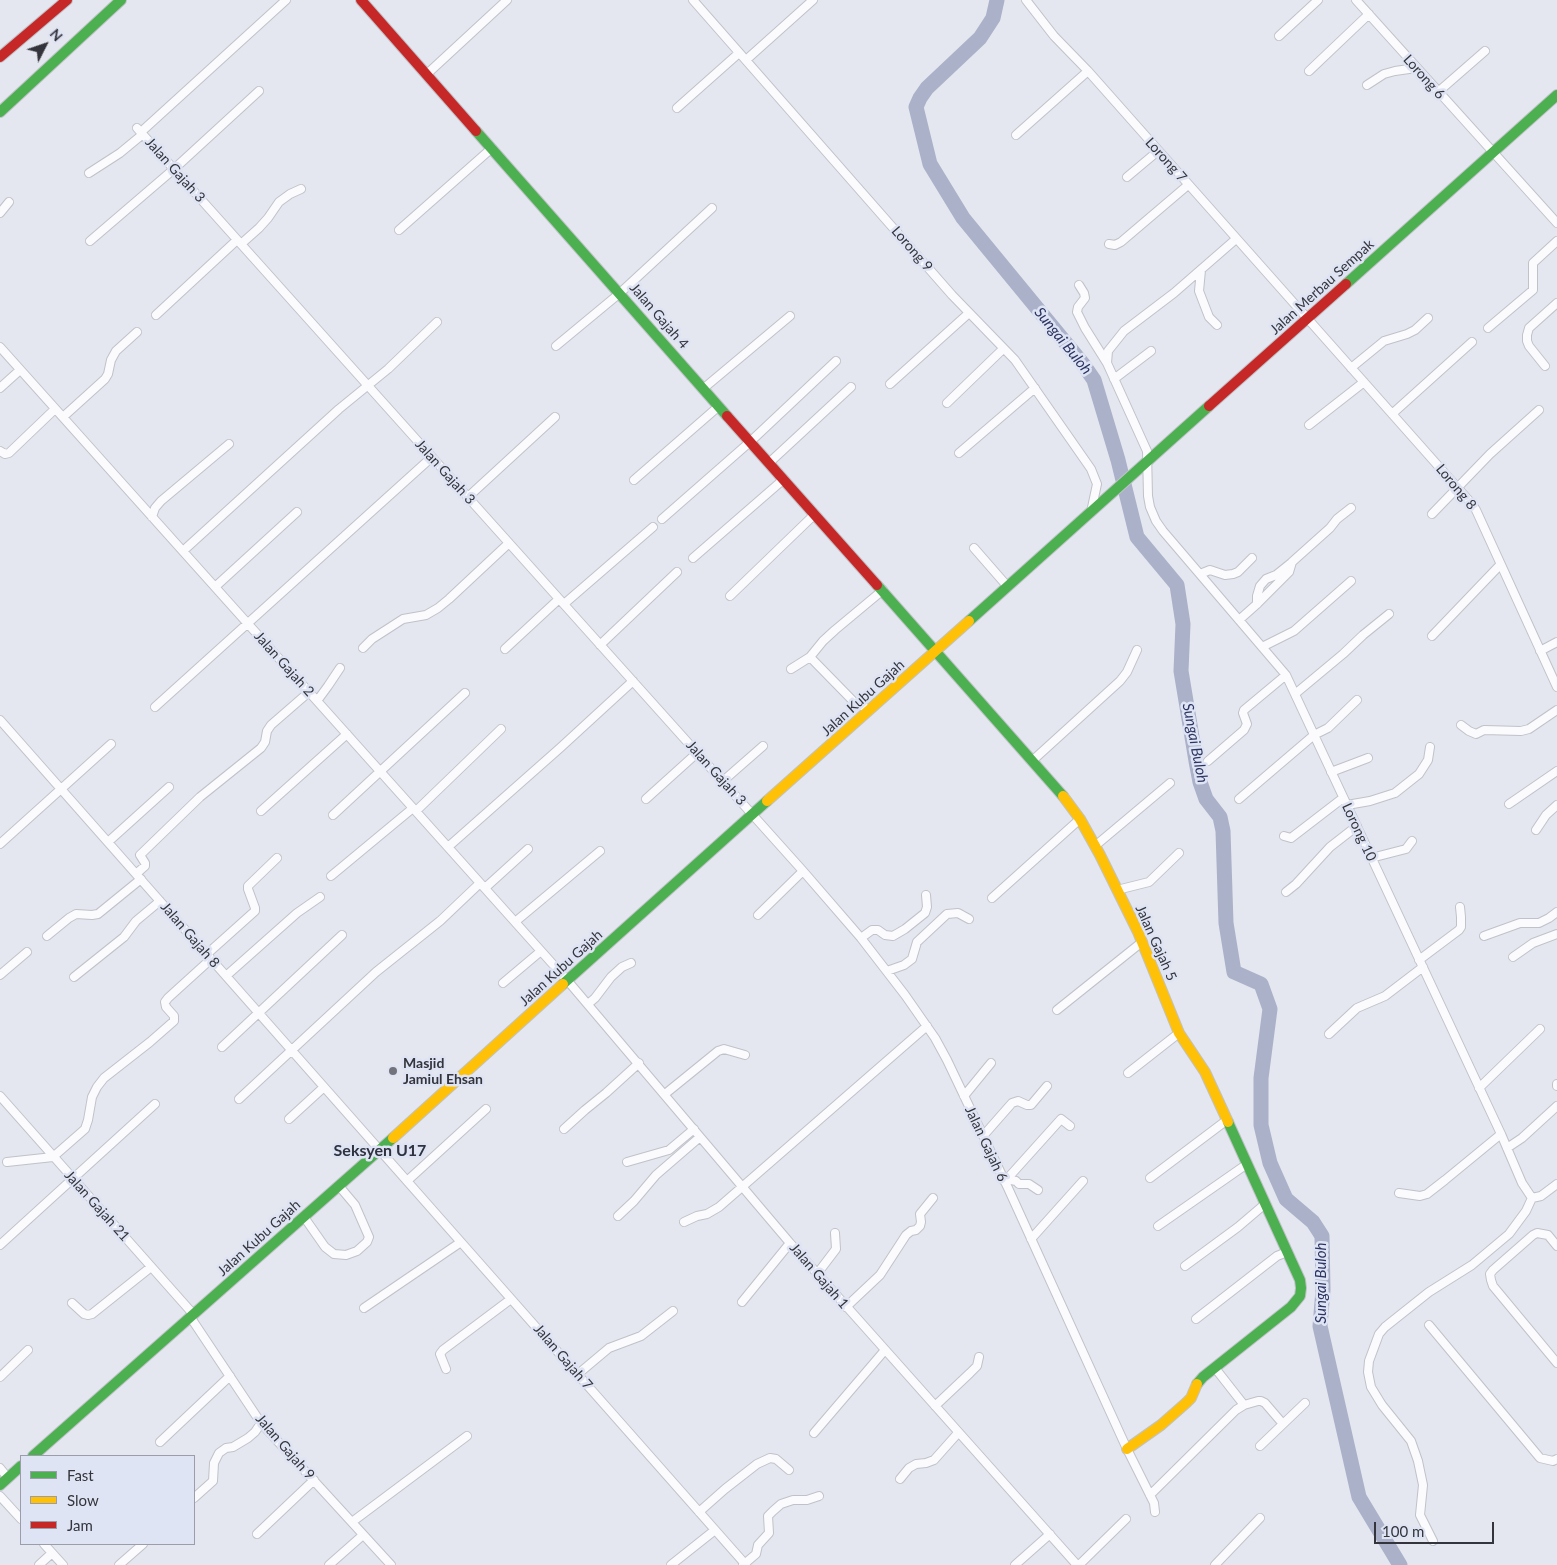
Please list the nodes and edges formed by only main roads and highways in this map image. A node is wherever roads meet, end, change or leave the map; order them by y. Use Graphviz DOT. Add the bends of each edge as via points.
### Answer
graph roads {
  1 [pos="68,0"];
  2 [pos="121,0"];
  3 [pos="363,1"];
  4 [pos="0,57"];
  5 [pos="1557,95"];
  6 [pos="0,112"];
  7 [pos="1106,500"];
  8 [pos="936,651"];
  9 [pos="1127,1449"];
  10 [pos="34,1455"];
  11 [pos="20,1467"];
  12 [pos="0,1485"];
  1 -- 4 [label="main road"];
  2 -- 6 [label="main road"];
  3 -- 8 [label="main road, Jalan Gajah 4"];
  5 -- 7 [label="main road, Jalan Merbau Sempak"];
  7 -- 8 [label="main road, Jalan Kubu Gajah"];
  8 -- 9 [label="main road, Jalan Gajah 5" via="1080,819 1142,942 1179,1033 1205,1072 1300,1280 1297,1302 1203,1377 1186,1403"];
  8 -- 10 [label="main road, Jalan Kubu Gajah"];
  11 -- 12 [label="main road"];
}
